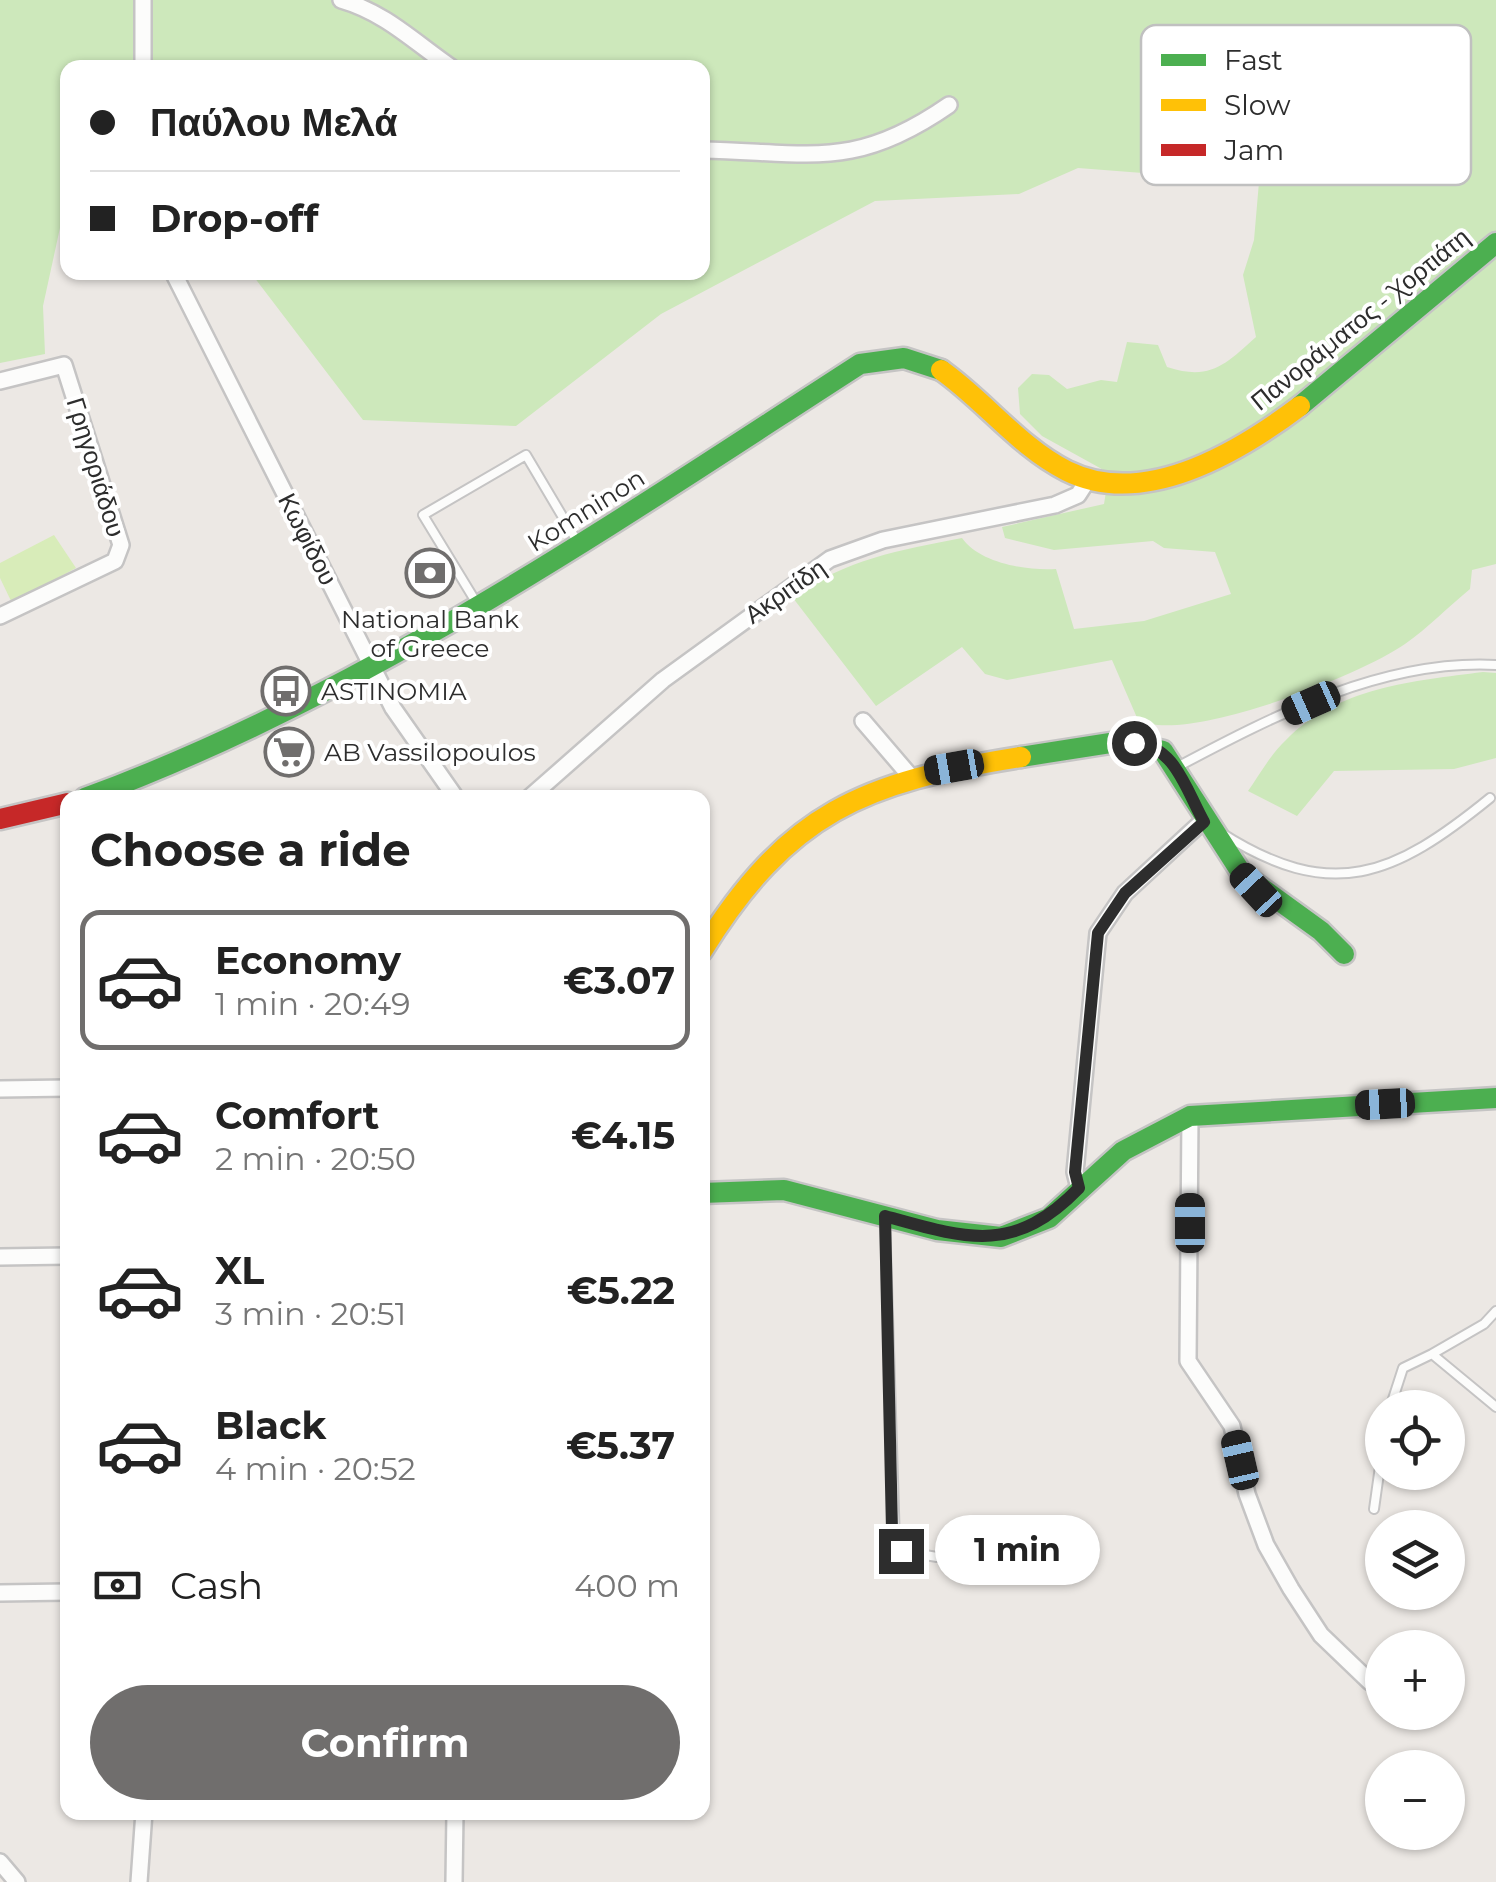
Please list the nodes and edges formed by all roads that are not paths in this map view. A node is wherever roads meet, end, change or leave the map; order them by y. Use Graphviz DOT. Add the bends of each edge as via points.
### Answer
graph roads {
  1 [pos="142,0"];
  2 [pos="341,0"];
  3 [pos="143,60"];
  4 [pos="442,60"];
  5 [pos="949,104"];
  6 [pos="710,150"];
  7 [pos="1496,243"];
  8 [pos="177,280"];
  9 [pos="0,381"];
  10 [pos="1087,481"];
  11 [pos="579,545"];
  12 [pos="479,606"];
  13 [pos="0,616"];
  14 [pos="373,665"];
  15 [pos="1496,665"];
  16 [pos="863,721"];
  17 [pos="1175,768"];
  18 [pos="911,777"];
  19 [pos="106,790"];
  20 [pos="450,790"];
  21 [pos="538,790"];
  22 [pos="1490,798"];
  23 [pos="60,806"];
  24 [pos="0,819"];
  25 [pos="1204,822"];
  26 [pos="710,939"];
  27 [pos="1344,954"];
  28 [pos="60,1088"];
  29 [pos="0,1089"];
  30 [pos="1496,1098"];
  31 [pos="1190,1116"];
  32 [pos="1079,1188"];
  33 [pos="710,1193"];
  34 [pos="885,1216"];
  35 [pos="60,1256"];
  36 [pos="0,1257"];
  37 [pos="1496,1310"];
  38 [pos="1432,1354"];
  39 [pos="1396,1390"];
  40 [pos="1496,1407"];
  41 [pos="1377,1490"];
  42 [pos="1374,1509"];
  43 [pos="1016,1552"];
  44 [pos="60,1592"];
  45 [pos="0,1593"];
  46 [pos="1365,1677"];
  47 [pos="143,1820"];
  48 [pos="455,1820"];
  49 [pos="0,1862"];
  50 [pos="17,1882"];
  51 [pos="139,1882"];
  52 [pos="454,1882"];
  1 -- 3 [label="street"];
  2 -- 4 [label="street" via="402,28"];
  5 -- 6 [label="street" via="908,133 850,151"];
  7 -- 10 [label="main road, Πανοράματος - Χορτιάτη" via="1320,390 1236,446 1156,480"];
  8 -- 14 [label="street, Κωφίδου"];
  9 -- 13 [label="street, Γρηγοριάδου" via="64,365 120,538 119,554"];
  10 -- 11 [label="main road, Komninon" via="1022,442 951,375 920,360 886,357 848,369"];
  10 -- 21 [label="street, Ακριτίδη" via="1078,495 1055,506 883,540 816,568 642,697"];
  11 -- 12 [label="main road, Komninon"];
  11 -- 12 [label="lane" via="526,455 424,515"];
  12 -- 14 [label="main road, Komninon"];
  14 -- 19 [label="main road, Komninon" via="186,760"];
  14 -- 20 [label="street, Κωφίδου"];
  15 -- 17 [label="lane" via="1384,676"];
  16 -- 18 [label="street"];
  17 -- 18 [label="main road" via="1158,747 1128,742"];
  17 -- 25 [label="main road"];
  18 -- 26 [label="main road" via="836,807 786,842 741,891"];
  22 -- 25 [label="lane" via="1389,867 1342,875 1252,853"];
  23 -- 24 [label="main road"];
  25 -- 27 [label="main road" via="1256,890 1328,934"];
  25 -- 32 [label="street" via="1125,893 1098,933 1075,1172"];
  28 -- 29 [label="street"];
  30 -- 31 [label="main road"];
  31 -- 32 [label="main road" via="1139,1140"];
  31 -- 46 [label="street" via="1188,1361 1232,1426 1247,1494 1282,1575 1321,1635"];
  32 -- 34 [label="main road" via="1049,1218 1001,1237 954,1234"];
  33 -- 34 [label="main road" via="784,1190"];
  34 -- 43 [label="lane" via="895,1543 901,1551 936,1557"];
  35 -- 36 [label="street"];
  37 -- 38 [label="lane"];
  38 -- 39 [label="lane" via="1403,1368"];
  38 -- 40 [label="lane"];
  41 -- 42 [label="lane"];
  44 -- 45 [label="street"];
  47 -- 51 [label="street"];
  48 -- 52 [label="street"];
  49 -- 50 [label="street"];
}
